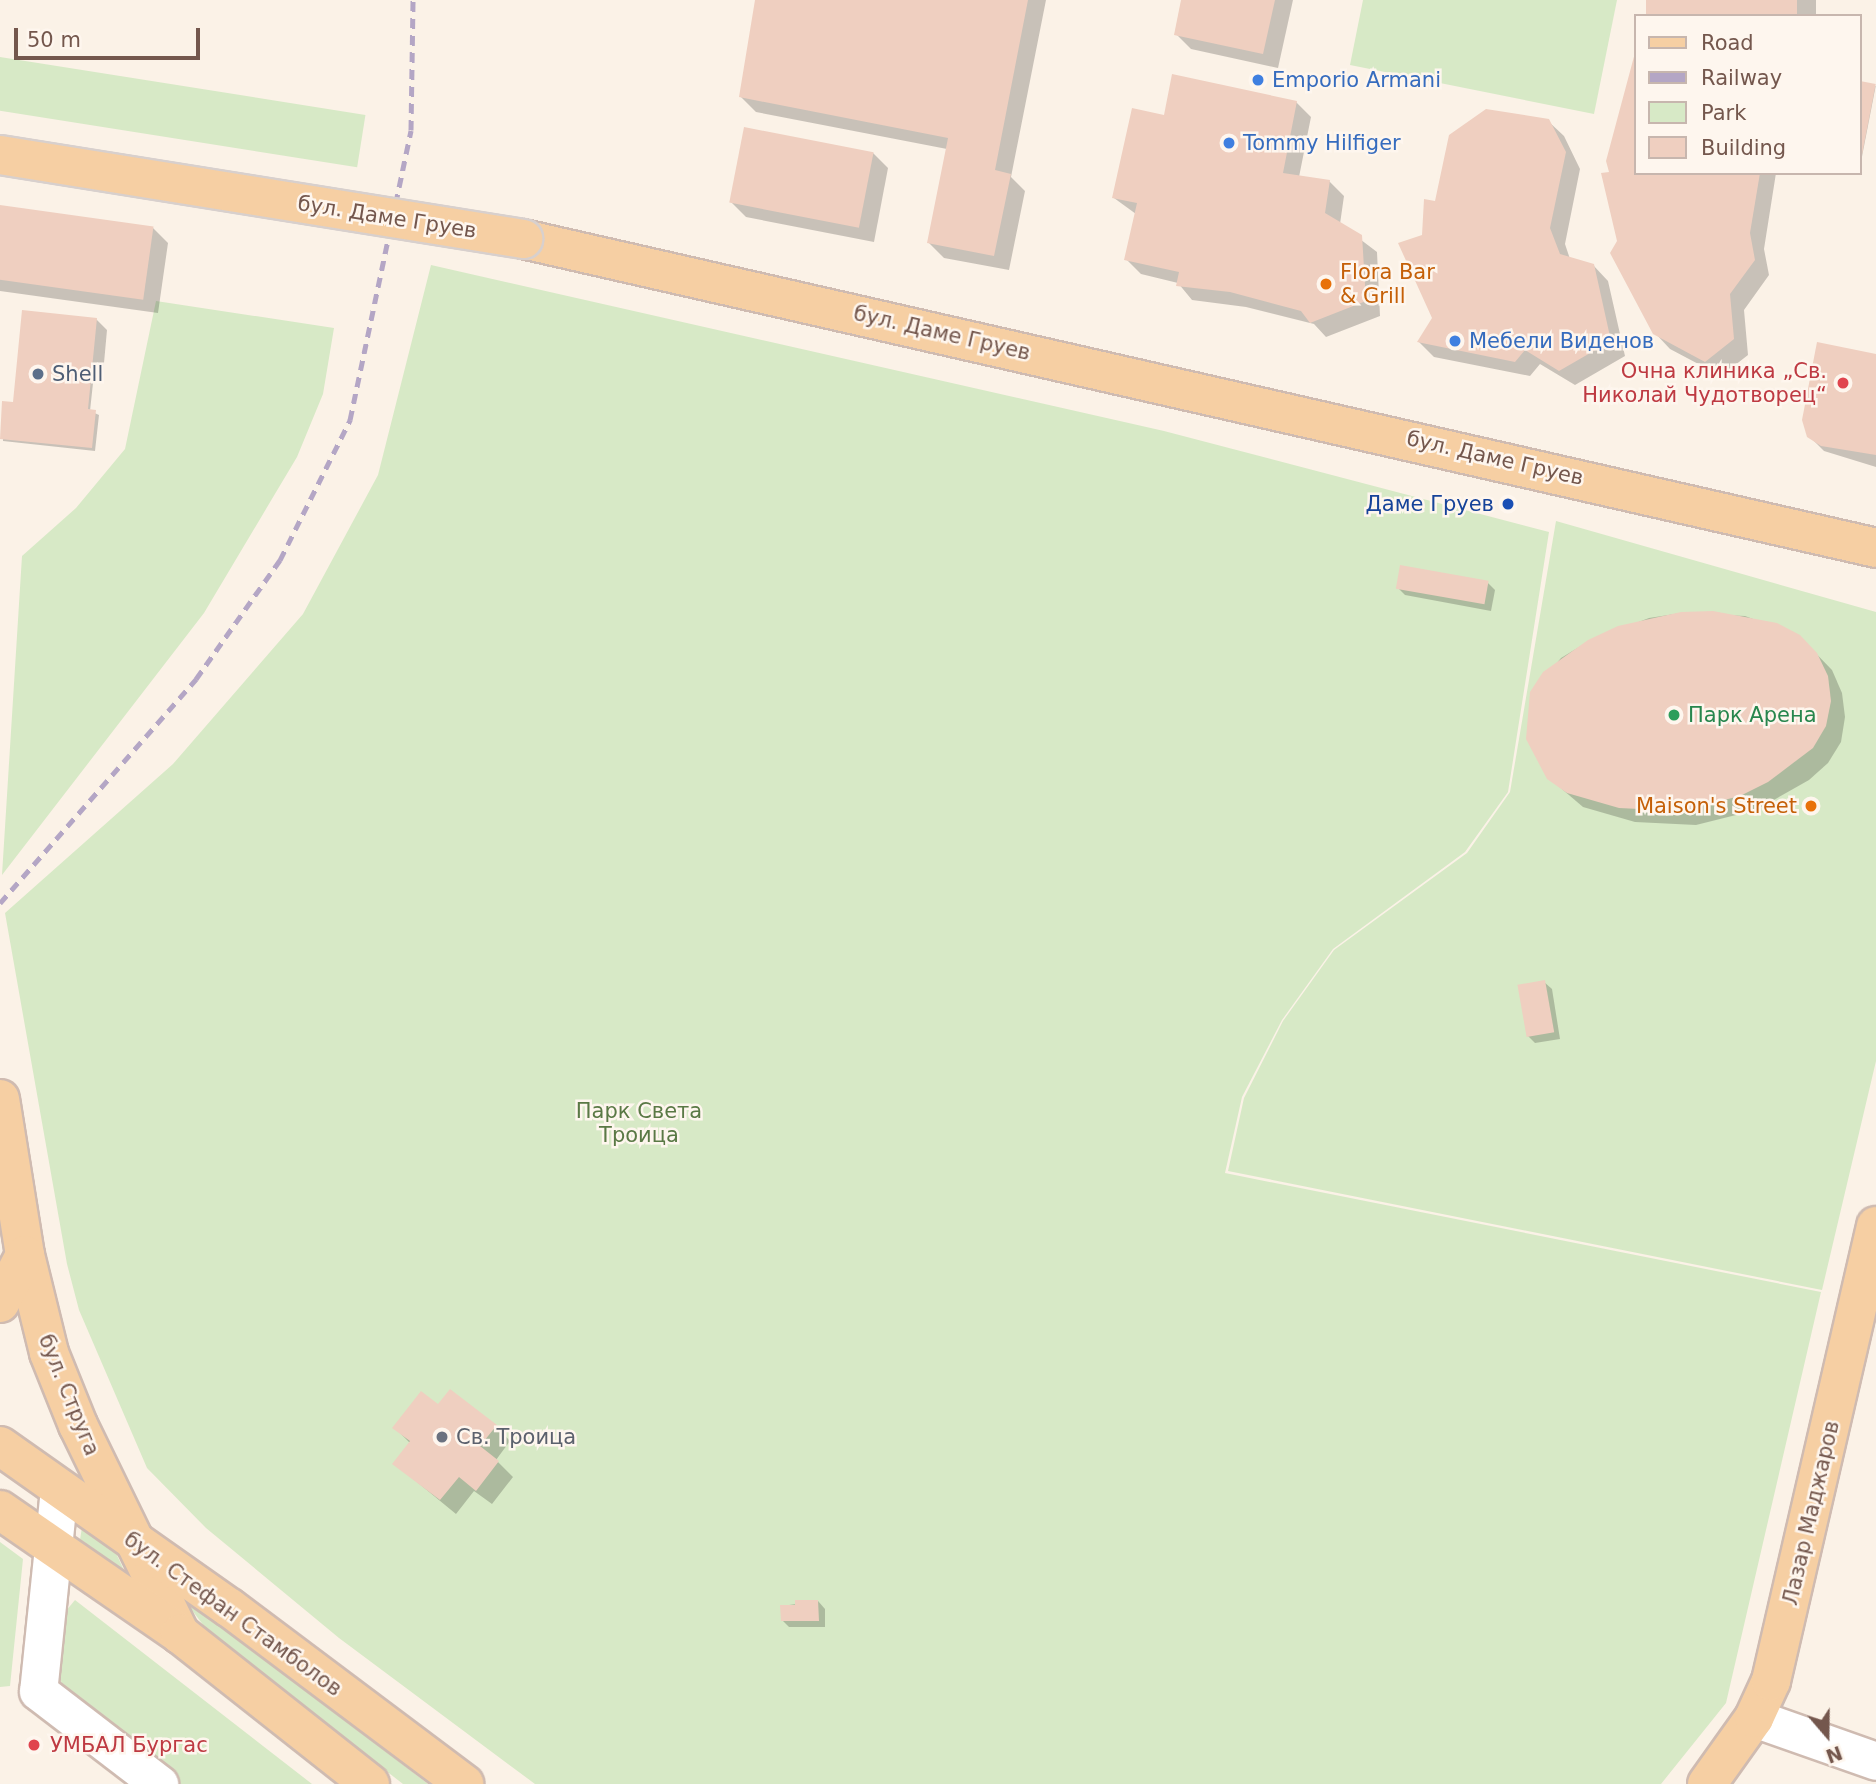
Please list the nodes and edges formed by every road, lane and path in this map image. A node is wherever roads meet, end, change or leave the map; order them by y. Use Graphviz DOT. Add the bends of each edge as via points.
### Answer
graph roads {
  1 [pos="0,155"];
  2 [pos="1876,548"];
  3 [pos="0,1099"];
  4 [pos="1876,1226"];
  5 [pos="25,1255"];
  6 [pos="0,1303"];
  7 [pos="0,1446"];
  8 [pos="59,1489"];
  9 [pos="0,1510"];
  10 [pos="134,1541"];
  11 [pos="51,1548"];
  12 [pos="180,1634"];
  13 [pos="1754,1718"];
  14 [pos="1876,1761"];
  15 [pos="159,1784"];
  16 [pos="370,1784"];
  17 [pos="464,1784"];
  18 [pos="1707,1784"];
  1 -- 2 [label="main road, бул. Даме Груев, bridge" via="523,239"];
  3 -- 5 [label="main road, бул. Струга"];
  4 -- 13 [label="main road, Лазар Маджаров" via="1782,1641"];
  5 -- 6 [label="main road"];
  5 -- 10 [label="main road, бул. Струга" via="49,1353"];
  7 -- 8 [label="main road, бул. Стефан Стамболов"];
  8 -- 10 [label="main road, бул. Стефан Стамболов"];
  8 -- 11 [label="street"];
  9 -- 11 [label="main road"];
  10 -- 12 [label="main road, бул. Струга"];
  10 -- 17 [label="main road, бул. Стефан Стамболов"];
  11 -- 12 [label="main road"];
  11 -- 15 [label="street" via="38,1691"];
  12 -- 16 [label="main road"];
  13 -- 14 [label="street"];
  13 -- 18 [label="main road, Лазар Маджаров"];
}
